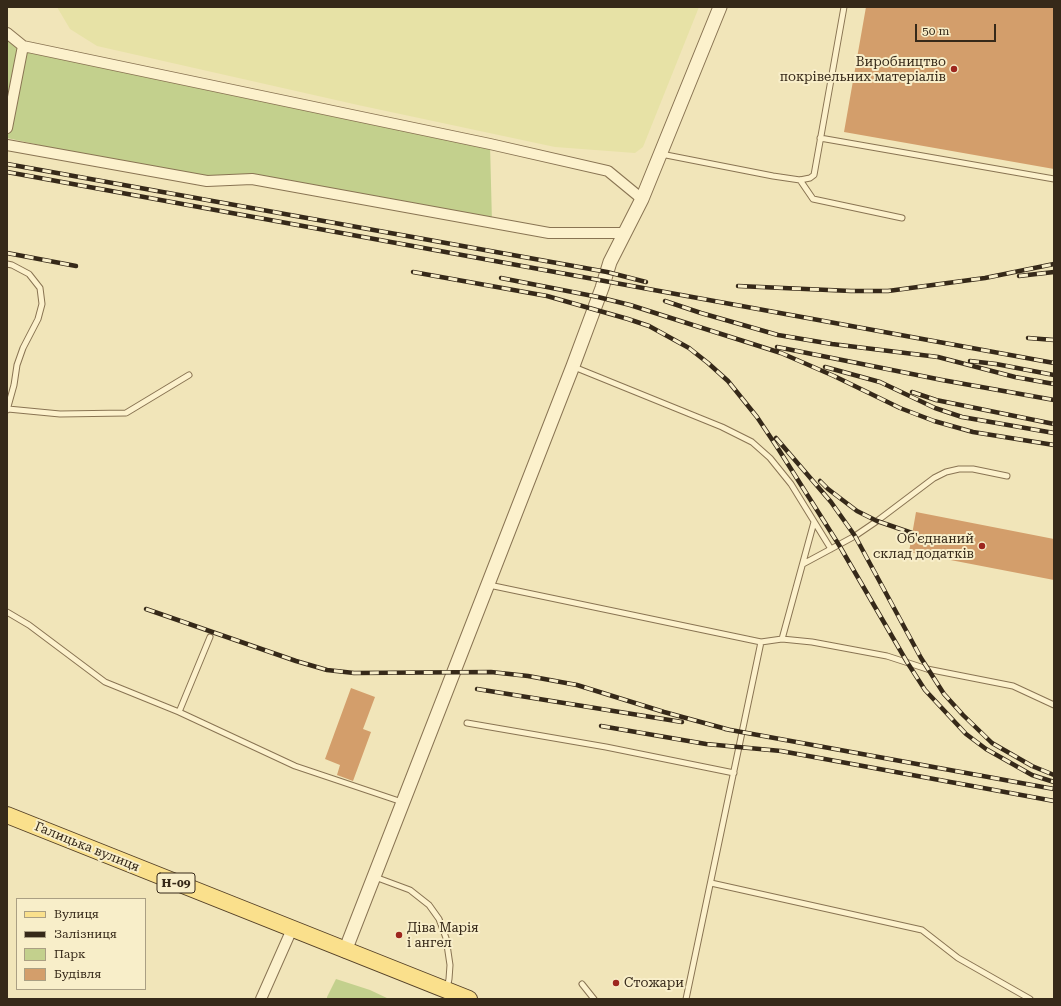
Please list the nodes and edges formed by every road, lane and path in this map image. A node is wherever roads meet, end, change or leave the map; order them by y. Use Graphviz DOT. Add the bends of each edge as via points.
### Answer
graph roads {
  1 [pos="720,7"];
  2 [pos="844,7"];
  3 [pos="7,33"];
  4 [pos="23,46"];
  5 [pos="7,128"];
  6 [pos="820,138"];
  7 [pos="7,146"];
  8 [pos="661,154"];
  9 [pos="1054,179"];
  10 [pos="800,180"];
  11 [pos="642,199"];
  12 [pos="902,218"];
  13 [pos="624,233"];
  14 [pos="7,264"];
  15 [pos="573,366"];
  16 [pos="189,375"];
  17 [pos="7,409"];
  18 [pos="1007,476"];
  19 [pos="814,522"];
  20 [pos="831,549"];
  21 [pos="802,564"];
  22 [pos="488,585"];
  23 [pos="7,612"];
  24 [pos="210,637"];
  25 [pos="782,639"];
  26 [pos="761,642"];
  27 [pos="1054,705"];
  28 [pos="179,712"];
  29 [pos="467,724"];
  30 [pos="734,773"];
  31 [pos="403,802"];
  32 [pos="7,815"];
  33 [pos="374,877"];
  34 [pos="711,883"];
  35 [pos="292,929"];
  36 [pos="346,950"];
  37 [pos="582,984"];
  38 [pos="447,990"];
  39 [pos="261,999"];
  40 [pos="469,999"];
  41 [pos="594,999"];
  42 [pos="686,999"];
  43 [pos="1030,999"];
  1 -- 8 [label="street"];
  2 -- 6 [label="lane"];
  3 -- 4 [label="street"];
  4 -- 5 [label="street"];
  4 -- 11 [label="street" via="608,171"];
  6 -- 9 [label="lane"];
  6 -- 10 [label="lane" via="814,175"];
  7 -- 13 [label="street" via="208,181 252,179 549,233"];
  8 -- 10 [label="lane"];
  8 -- 11 [label="street"];
  10 -- 12 [label="lane" via="813,199"];
  11 -- 13 [label="street"];
  13 -- 15 [label="street" via="610,262"];
  14 -- 17 [label="lane" via="29,274 40,288 42,304 17,365"];
  15 -- 19 [label="lane" via="722,426 752,442 770,458 791,484"];
  15 -- 22 [label="street"];
  16 -- 17 [label="lane" via="126,413 60,414"];
  18 -- 20 [label="lane" via="959,468 946,472 934,478 866,529"];
  19 -- 20 [label="lane"];
  19 -- 21 [label="lane"];
  20 -- 21 [label="lane"];
  21 -- 25 [label="lane"];
  22 -- 26 [label="lane"];
  22 -- 31 [label="street"];
  23 -- 28 [label="lane" via="29,625 105,682"];
  24 -- 28 [label="lane"];
  25 -- 26 [label="lane"];
  25 -- 27 [label="lane" via="887,656 927,669 1013,686"];
  26 -- 30 [label="lane"];
  28 -- 31 [label="lane" via="295,766"];
  29 -- 30 [label="lane" via="606,746"];
  30 -- 34 [label="lane"];
  31 -- 33 [label="street"];
  32 -- 35 [label="main road, Галицька вулиця / Н-09"];
  33 -- 36 [label="street"];
  33 -- 38 [label="lane" via="410,890 429,904 446,938 450,965"];
  34 -- 42 [label="lane"];
  34 -- 43 [label="lane" via="922,930 958,958"];
  35 -- 36 [label="main road, Галицька вулиця / Н-09"];
  35 -- 39 [label="street"];
  36 -- 38 [label="main road, Н-09"];
  37 -- 41 [label="lane"];
  38 -- 40 [label="main road, Н-09"];
}
